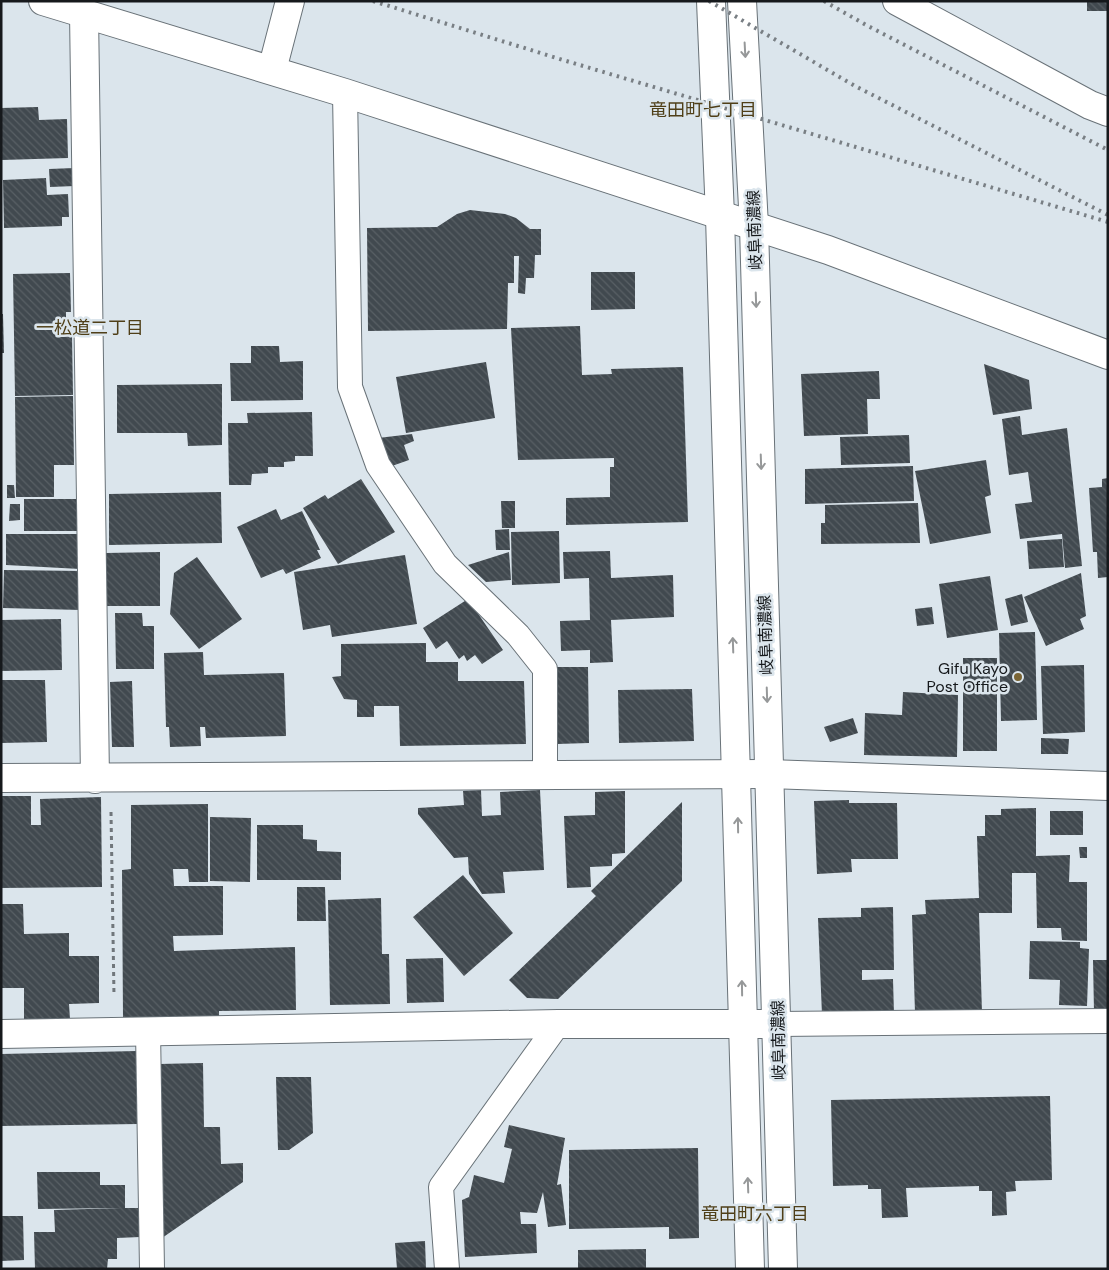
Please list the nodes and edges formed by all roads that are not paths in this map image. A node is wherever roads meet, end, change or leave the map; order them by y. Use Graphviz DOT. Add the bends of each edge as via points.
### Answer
graph roads {
  1 [pos="43,1"];
  2 [pos="290,1"];
  3 [pos="711,1"];
  4 [pos="742,1"];
  5 [pos="897,1"];
  6 [pos="84,13"];
  7 [pos="272,70"];
  8 [pos="345,93"];
  9 [pos="1108,112"];
  10 [pos="720,216"];
  11 [pos="754,226"];
  12 [pos="1108,355"];
  13 [pos="737,774"];
  14 [pos="769,774"];
  15 [pos="546,775"];
  16 [pos="1,778"];
  17 [pos="103,779"];
  18 [pos="1108,786"];
  19 [pos="1108,1021"];
  20 [pos="558,1024"];
  21 [pos="743,1024"];
  22 [pos="777,1024"];
  23 [pos="148,1031"];
  24 [pos="1,1034"];
  25 [pos="150,1268"];
  26 [pos="447,1269"];
  27 [pos="750,1269"];
  28 [pos="783,1269"];
  1 -- 6 [label="street"];
  2 -- 7 [label="street"];
  3 -- 10 [label="street, 岐阜南濃線"];
  4 -- 11 [label="street, 岐阜南濃線, one-way"];
  5 -- 9 [label="street"];
  6 -- 7 [label="street"];
  6 -- 17 [label="street"];
  7 -- 8 [label="street"];
  8 -- 10 [label="street"];
  8 -- 15 [label="lane" via="350,388 378,465 446,564 518,635 545,670"];
  10 -- 11 [label="street"];
  13 -- 10 [label="street, 岐阜南濃線, one-way"];
  11 -- 12 [label="street" via="828,250"];
  11 -- 14 [label="street, 岐阜南濃線, one-way"];
  13 -- 14 [label="street"];
  13 -- 15 [label="street"];
  21 -- 13 [label="street, 岐阜南濃線, one-way"];
  14 -- 18 [label="street"];
  14 -- 22 [label="street, 岐阜南濃線"];
  15 -- 17 [label="street"];
  16 -- 17 [label="street"];
  19 -- 22 [label="lane"];
  20 -- 21 [label="street"];
  20 -- 23 [label="street"];
  20 -- 26 [label="lane" via="441,1187"];
  21 -- 22 [label="street"];
  27 -- 21 [label="street, 岐阜南濃線, one-way"];
  22 -- 28 [label="street, 岐阜南濃線"];
  23 -- 24 [label="street"];
  23 -- 25 [label="lane"];
}
